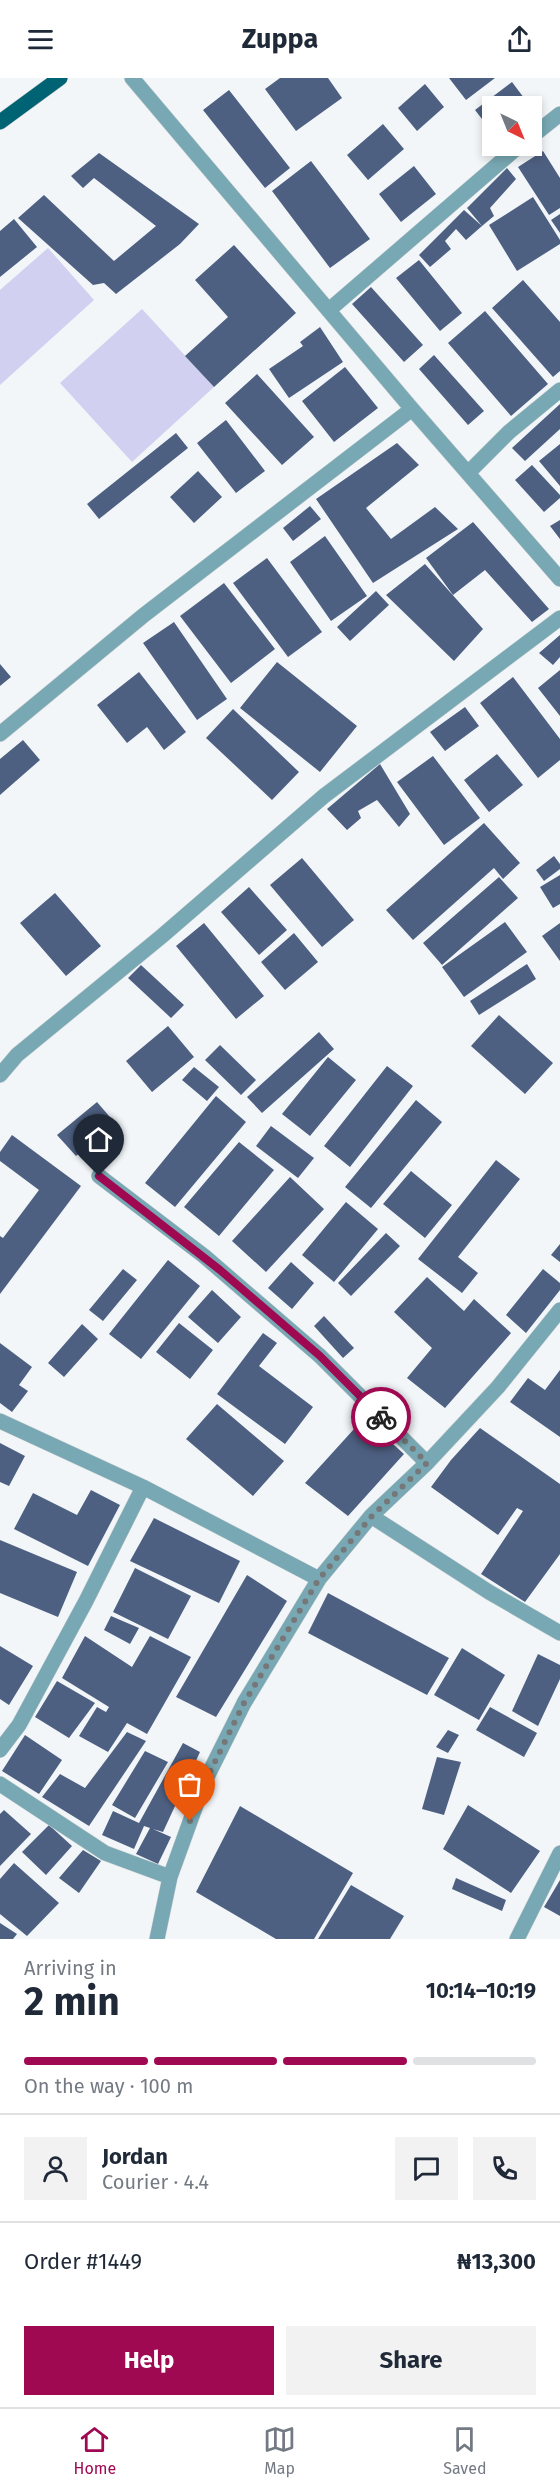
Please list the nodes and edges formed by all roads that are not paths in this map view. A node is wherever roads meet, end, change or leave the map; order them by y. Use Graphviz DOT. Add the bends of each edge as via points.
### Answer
graph roads {
  1 [pos="60,78"];
  2 [pos="132,78"];
  3 [pos="560,114"];
  4 [pos="0,122"];
  5 [pos="542,128"];
  6 [pos="507,156"];
  7 [pos="329,310"];
  8 [pos="560,390"];
  9 [pos="412,408"];
  10 [pos="468,473"];
  11 [pos="560,579"];
  12 [pos="560,618"];
  13 [pos="0,734"];
  14 [pos="0,1075"];
  15 [pos="99,1176"];
  16 [pos="560,1310"];
  17 [pos="0,1421"];
  18 [pos="427,1463"];
  19 [pos="143,1487"];
  20 [pos="372,1516"];
  21 [pos="319,1579"];
  22 [pos="560,1633"];
  23 [pos="0,1750"];
  24 [pos="0,1785"];
  25 [pos="560,1853"];
  26 [pos="170,1877"];
  27 [pos="157,1939"];
  28 [pos="517,1939"];
  1 -- 4 [label="main road"];
  2 -- 7 [label="street"];
  3 -- 5 [label="street"];
  6 -- 7 [label="street"];
  7 -- 9 [label="street"];
  8 -- 10 [label="street"];
  9 -- 10 [label="street"];
  9 -- 13 [label="street" via="144,615"];
  10 -- 11 [label="street"];
  12 -- 14 [label="street" via="324,796 17,1055"];
  15 -- 18 [label="street" via="204,1256 320,1356"];
  16 -- 18 [label="street" via="498,1387"];
  17 -- 19 [label="street"];
  18 -- 20 [label="street"];
  19 -- 21 [label="street"];
  19 -- 23 [label="street" via="86,1601 24,1715"];
  20 -- 21 [label="street"];
  20 -- 22 [label="street"];
  21 -- 26 [label="street" via="244,1703 204,1784"];
  24 -- 26 [label="street" via="105,1852"];
  25 -- 28 [label="street"];
  26 -- 27 [label="street"];
}
